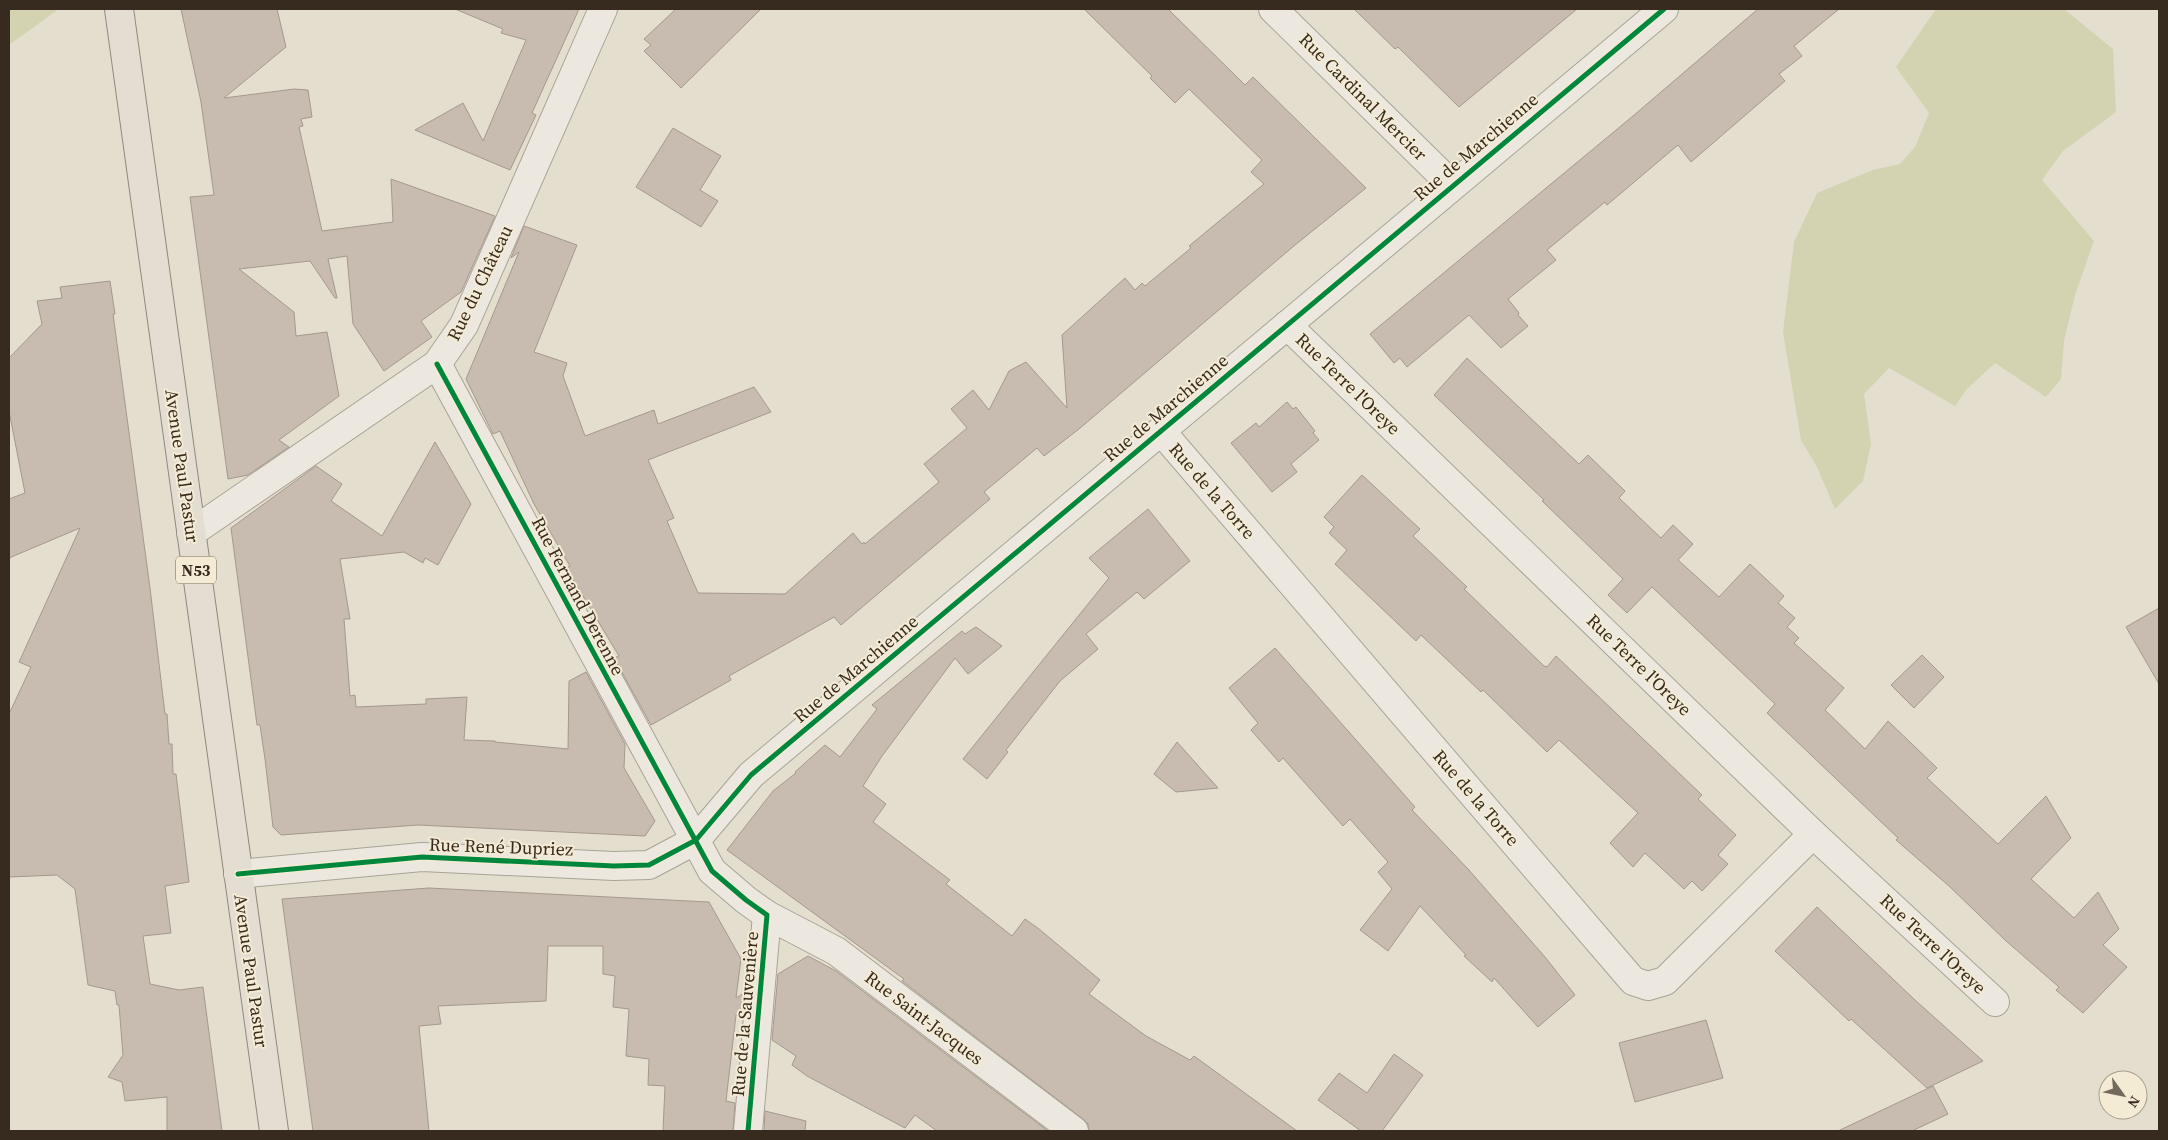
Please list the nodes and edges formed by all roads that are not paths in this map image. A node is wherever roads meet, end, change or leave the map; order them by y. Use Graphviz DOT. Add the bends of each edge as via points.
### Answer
graph roads {
  1 [pos="119,9"];
  2 [pos="602,9"];
  3 [pos="1273,9"];
  4 [pos="1664,9"];
  5 [pos="1452,185"];
  6 [pos="1287,325"];
  7 [pos="438,364"];
  8 [pos="1161,431"];
  9 [pos="191,533"];
  10 [pos="1813,834"];
  11 [pos="696,840"];
  12 [pos="238,874"];
  13 [pos="767,915"];
  14 [pos="1995,1002"];
  15 [pos="274,1131"];
  16 [pos="748,1131"];
  17 [pos="1074,1131"];
  1 -- 9 [label="main road, Avenue Paul Pastur / N53"];
  2 -- 7 [label="street, Rue du Château" via="464,326"];
  3 -- 5 [label="street, Rue Cardinal Mercier"];
  4 -- 5 [label="street, Rue de Marchienne"];
  5 -- 6 [label="street, Rue de Marchienne"];
  6 -- 8 [label="street, Rue de Marchienne"];
  6 -- 10 [label="street, Rue Terre l'Oreye"];
  7 -- 9 [label="street, Rue du Château"];
  7 -- 11 [label="street, Rue Fernand Derenne"];
  8 -- 10 [label="street, Rue de la Torre" via="1633,981 1648,986 1664,981"];
  8 -- 11 [label="street, Rue de Marchienne" via="752,775"];
  9 -- 12 [label="main road, Avenue Paul Pastur / N53"];
  10 -- 14 [label="street, Rue Terre l'Oreye"];
  11 -- 12 [label="street, Rue René Dupriez" via="649,865 422,857"];
  11 -- 13 [label="street, Rue de la Sauvenière" via="712,871"];
  12 -- 15 [label="main road, Avenue Paul Pastur / N53"];
  13 -- 16 [label="street, Rue de la Sauvenière"];
  13 -- 17 [label="street, Rue Saint-Jacques" via="836,952"];
}
